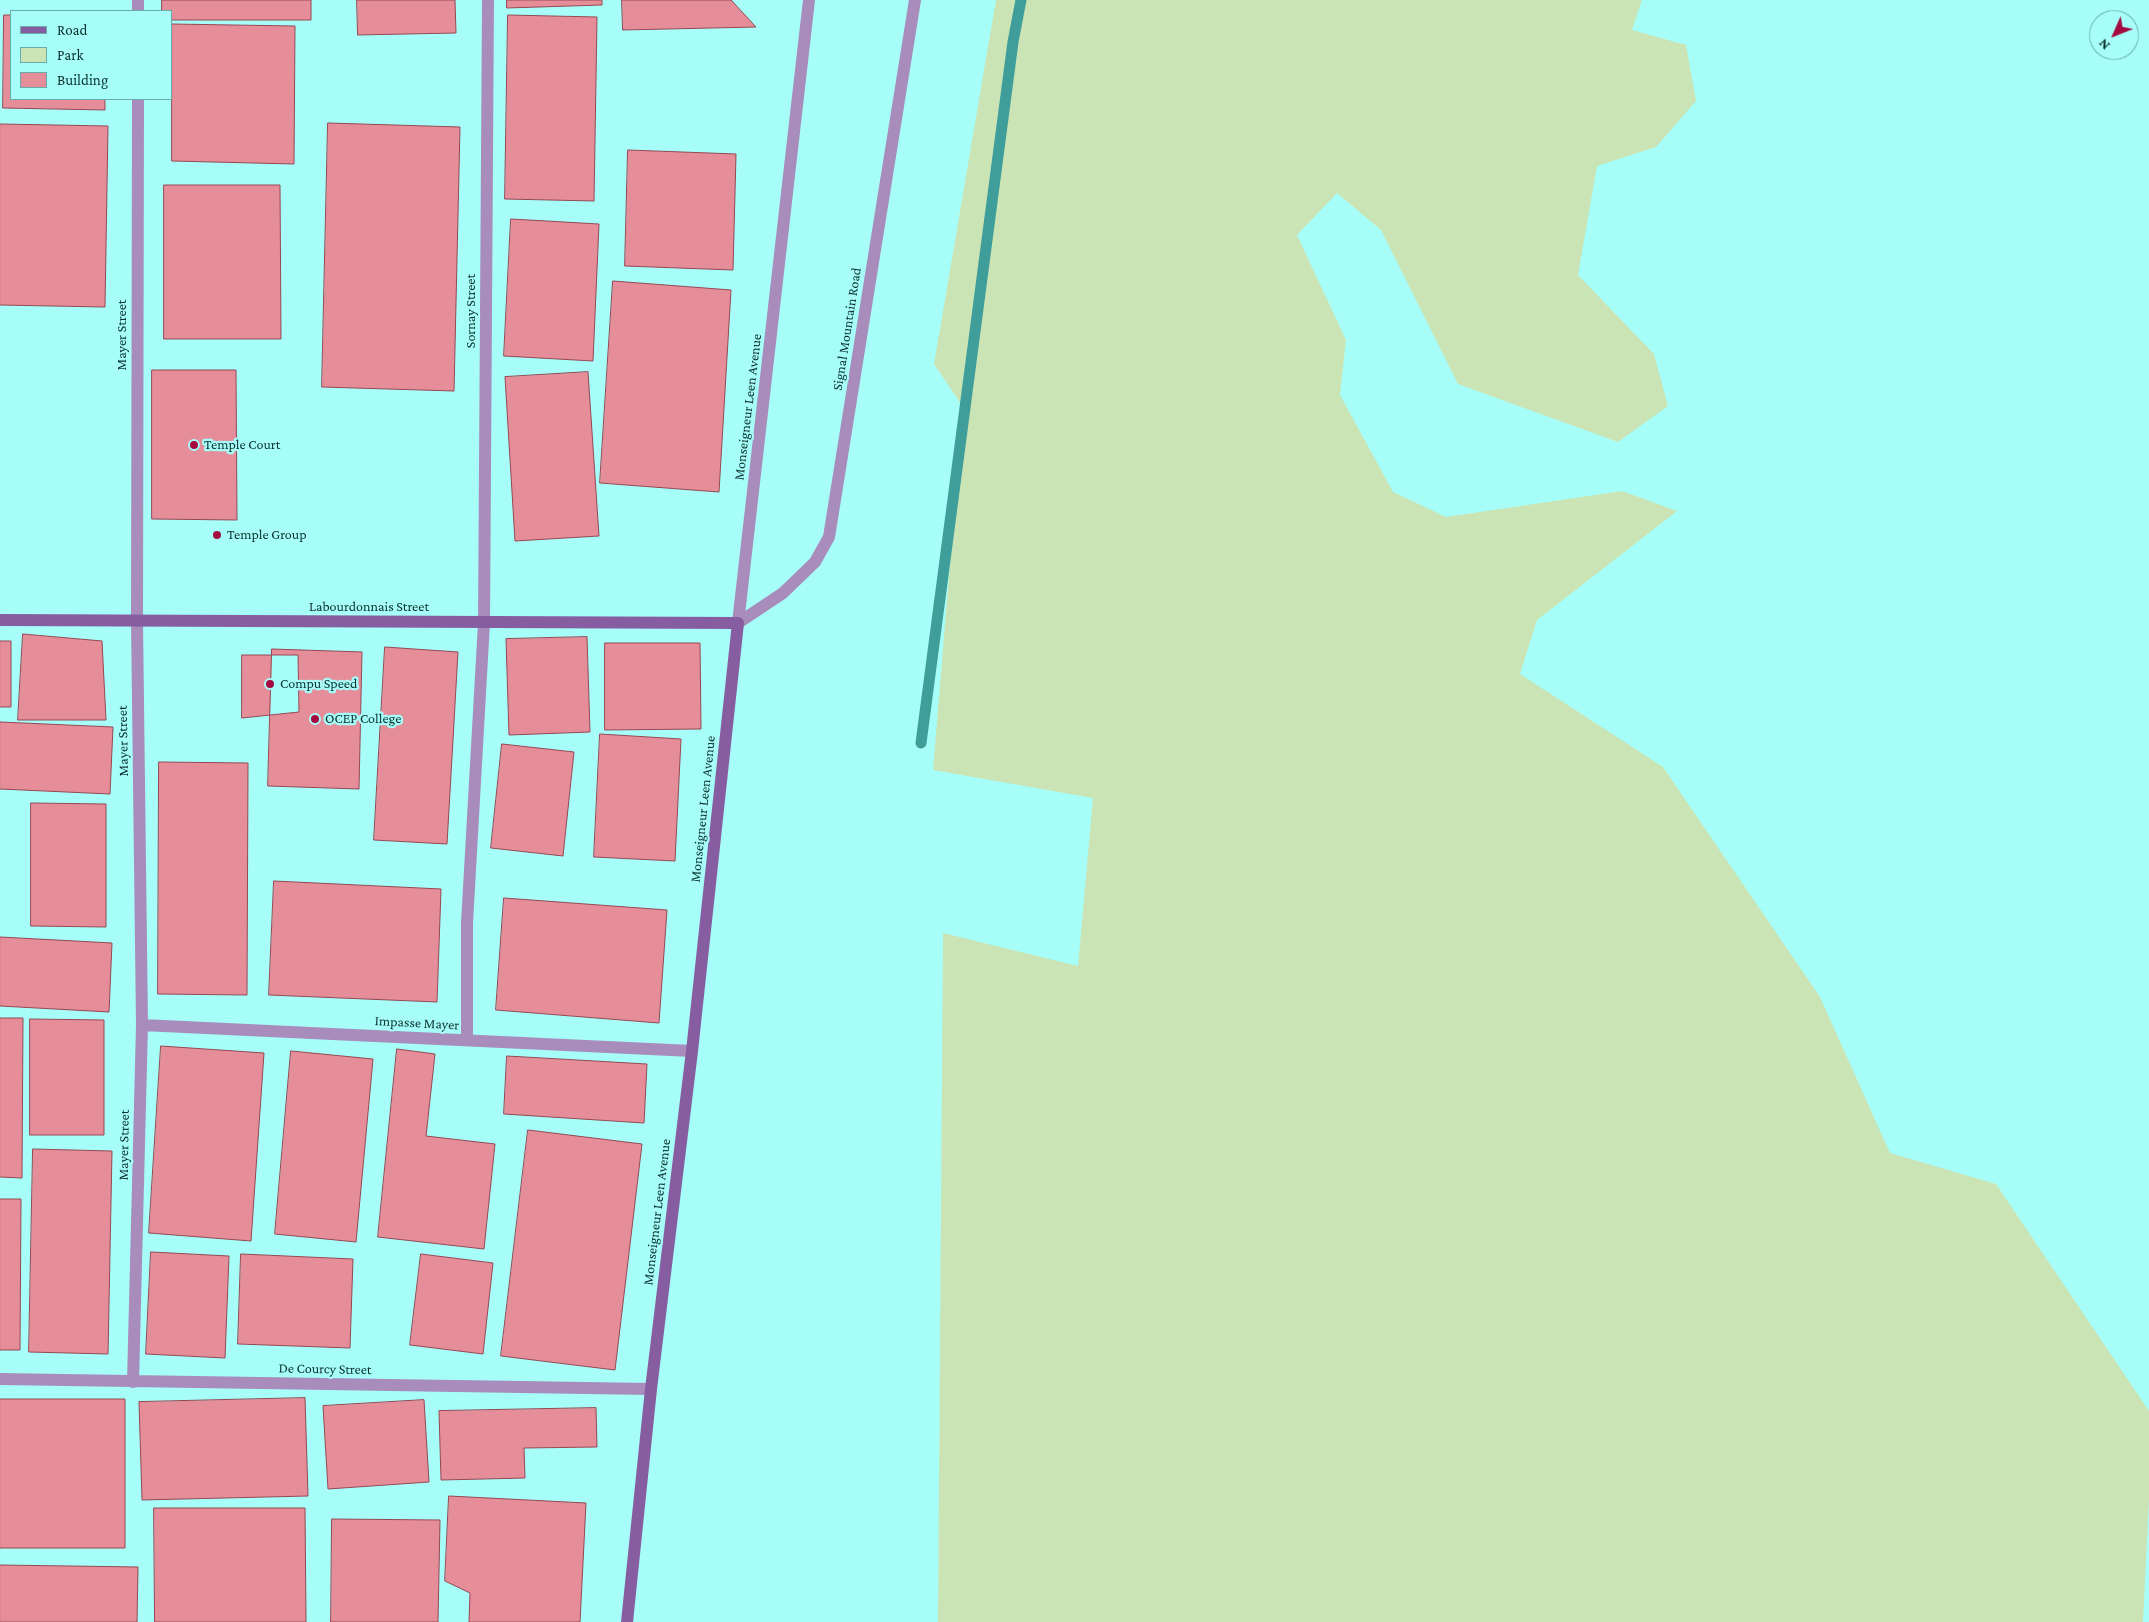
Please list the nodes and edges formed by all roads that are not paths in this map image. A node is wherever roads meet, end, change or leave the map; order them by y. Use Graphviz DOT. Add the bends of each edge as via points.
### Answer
graph roads {
  1 [pos="488,0"];
  2 [pos="809,0"];
  3 [pos="915,0"];
  4 [pos="138,100"];
  5 [pos="0,620"];
  6 [pos="137,621"];
  7 [pos="484,623"];
  8 [pos="738,623"];
  9 [pos="142,1025"];
  10 [pos="467,1040"];
  11 [pos="692,1051"];
  12 [pos="0,1379"];
  13 [pos="133,1382"];
  14 [pos="651,1389"];
  15 [pos="627,1622"];
  1 -- 7 [label="street, Sornay Street"];
  2 -- 8 [label="street, Monseigneur Leen Avenue"];
  3 -- 8 [label="street, Signal Mountain Road" via="829,537 815,562 783,594"];
  4 -- 6 [label="street, Mayer Street"];
  5 -- 6 [label="main road, Labourdonnais Street"];
  6 -- 7 [label="main road, Labourdonnais Street"];
  6 -- 9 [label="street, Mayer Street"];
  7 -- 8 [label="main road, Labourdonnais Street"];
  7 -- 10 [label="street, Sornay Street" via="467,923"];
  8 -- 11 [label="main road, Monseigneur Leen Avenue"];
  9 -- 10 [label="street, Impasse Mayer"];
  9 -- 13 [label="street, Mayer Street"];
  10 -- 11 [label="street, Impasse Mayer"];
  11 -- 14 [label="main road, Monseigneur Leen Avenue"];
  12 -- 13 [label="street, De Courcy Street"];
  13 -- 14 [label="street, De Courcy Street"];
  14 -- 15 [label="main road, Monseigneur Leen Avenue"];
}
